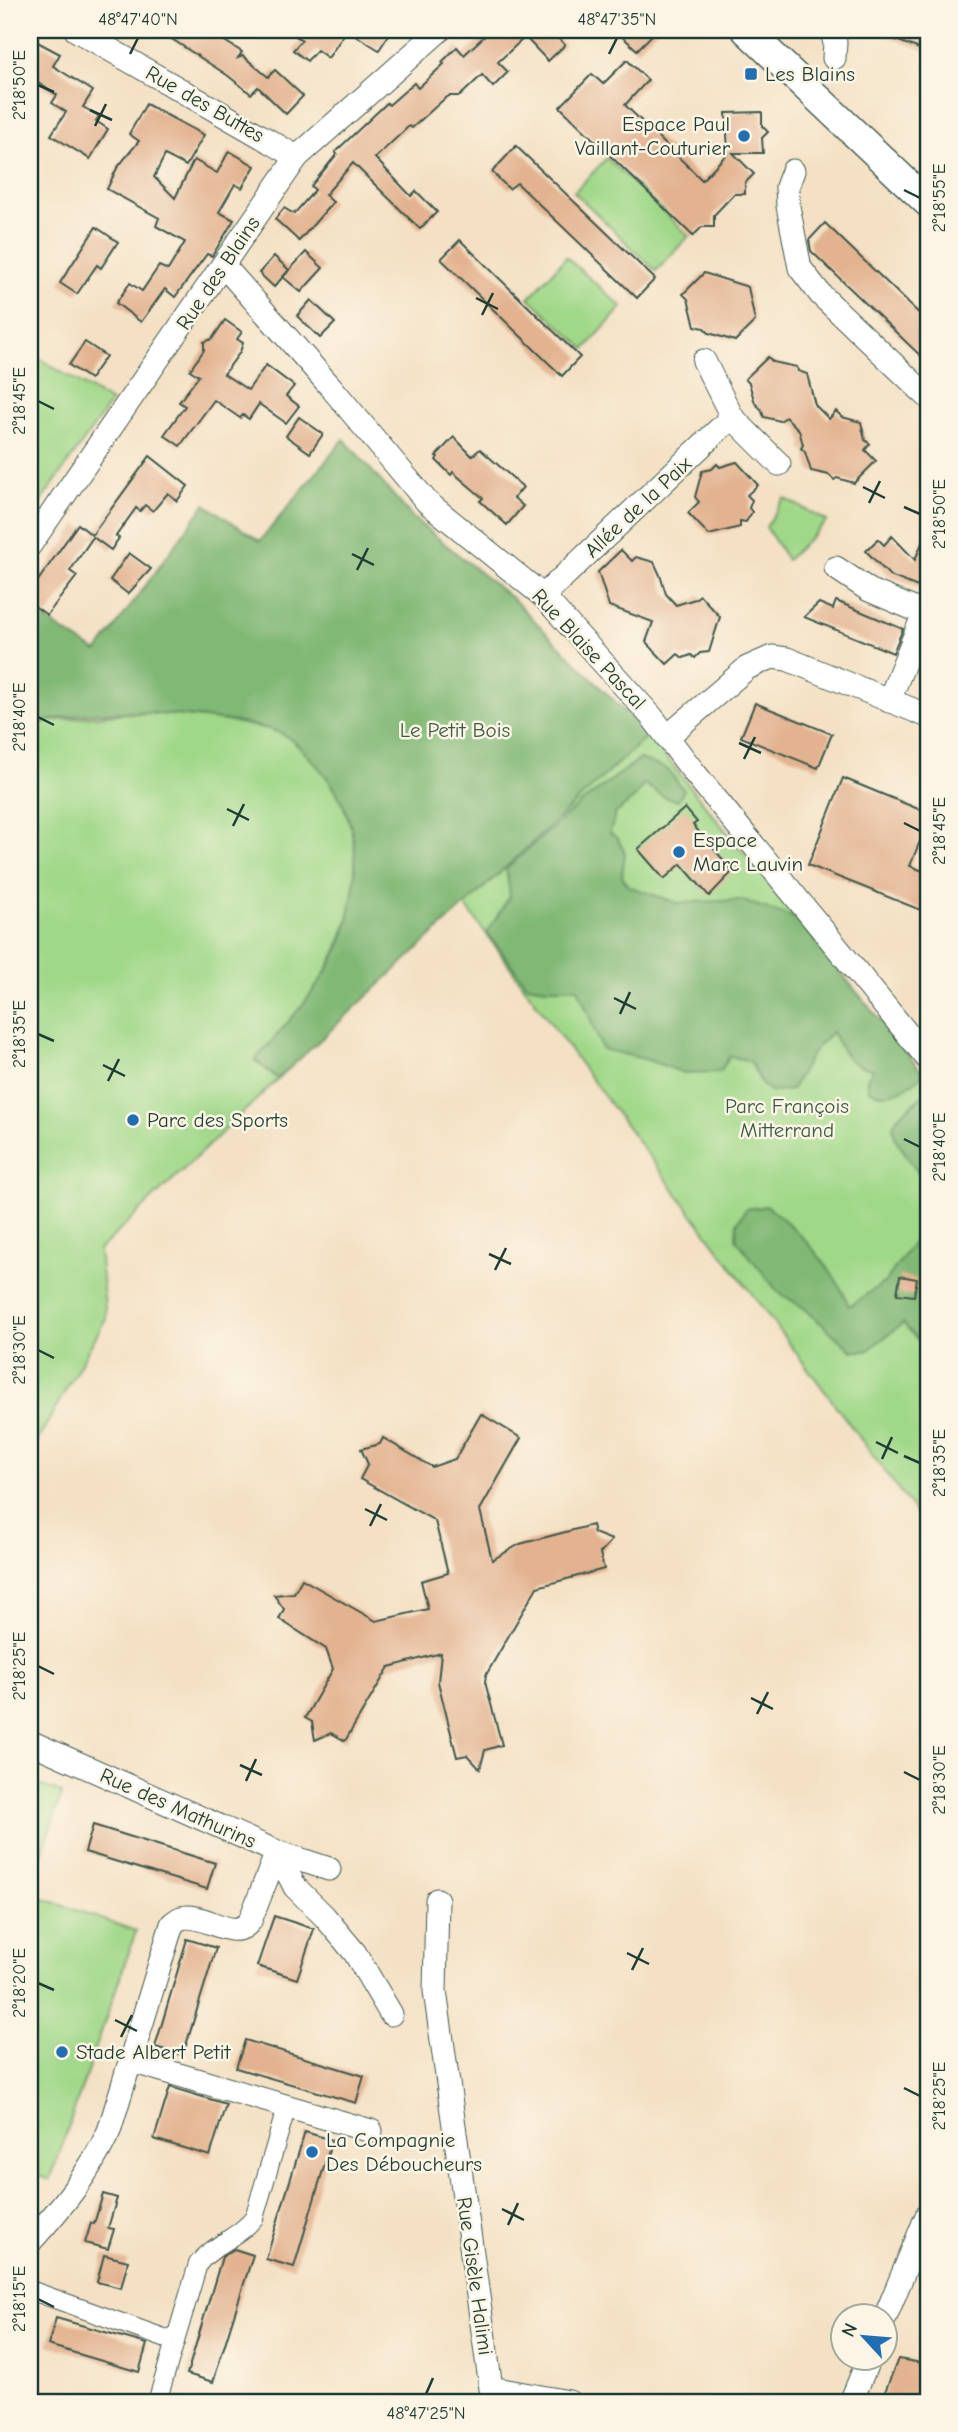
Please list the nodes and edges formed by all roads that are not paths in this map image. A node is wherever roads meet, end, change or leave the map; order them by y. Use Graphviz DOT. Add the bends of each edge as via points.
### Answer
graph roads {
  1 [pos="76,30"];
  2 [pos="440,30"];
  3 [pos="746,30"];
  4 [pos="831,30"];
  5 [pos="834,58"];
  6 [pos="297,157"];
  7 [pos="793,171"];
  8 [pos="928,203"];
  9 [pos="223,265"];
  10 [pos="704,361"];
  11 [pos="928,397"];
  12 [pos="732,417"];
  13 [pos="779,464"];
  14 [pos="30,545"];
  15 [pos="836,568"];
  16 [pos="543,596"];
  17 [pos="926,614"];
  18 [pos="889,701"];
  19 [pos="928,716"];
  20 [pos="667,737"];
  21 [pos="928,1059"];
  22 [pos="30,1742"];
  23 [pos="277,1852"];
  24 [pos="329,1869"];
  25 [pos="437,1900"];
  26 [pos="391,2014"];
  27 [pos="131,2061"];
  28 [pos="287,2106"];
  29 [pos="371,2131"];
  30 [pos="928,2213"];
  31 [pos="30,2242"];
  32 [pos="30,2290"];
  33 [pos="891,2302"];
  34 [pos="175,2342"];
  35 [pos="863,2372"];
  36 [pos="492,2395"];
  37 [pos="157,2402"];
  38 [pos="569,2402"];
  39 [pos="851,2402"];
  1 -- 6 [label="street, Rue des Buttes"];
  2 -- 6 [label="street, Rue des Blains"];
  3 -- 8 [label="street"];
  4 -- 5 [label="street"];
  6 -- 9 [label="street, Rue des Blains"];
  7 -- 11 [label="street" via="787,187 788,206 800,268 821,295"];
  9 -- 14 [label="street, Rue des Blains"];
  9 -- 16 [label="street, Rue Blaise Pascal" via="426,502"];
  10 -- 12 [label="street"];
  12 -- 13 [label="street"];
  12 -- 16 [label="street, Allée de la Paix"];
  15 -- 17 [label="street" via="869,590"];
  16 -- 20 [label="street, Rue Blaise Pascal"];
  17 -- 18 [label="street"];
  18 -- 19 [label="street"];
  18 -- 20 [label="street" via="772,657 747,668"];
  20 -- 21 [label="street, Rue Blaise Pascal"];
  22 -- 23 [label="street, Rue des Mathurins"];
  23 -- 24 [label="street, Rue des Mathurins"];
  23 -- 26 [label="street" via="295,1887 355,1953"];
  23 -- 27 [label="street" via="245,1928 193,1918 172,1924"];
  25 -- 36 [label="street, Rue Gisèle Halimi" via="435,1991"];
  27 -- 28 [label="street"];
  27 -- 31 [label="street" via="95,2160"];
  28 -- 29 [label="street"];
  28 -- 34 [label="street" via="254,2218 207,2252 198,2264"];
  30 -- 33 [label="street"];
  32 -- 34 [label="street"];
  34 -- 37 [label="street"];
  35 -- 39 [label="street"];
  36 -- 38 [label="street"];
}
